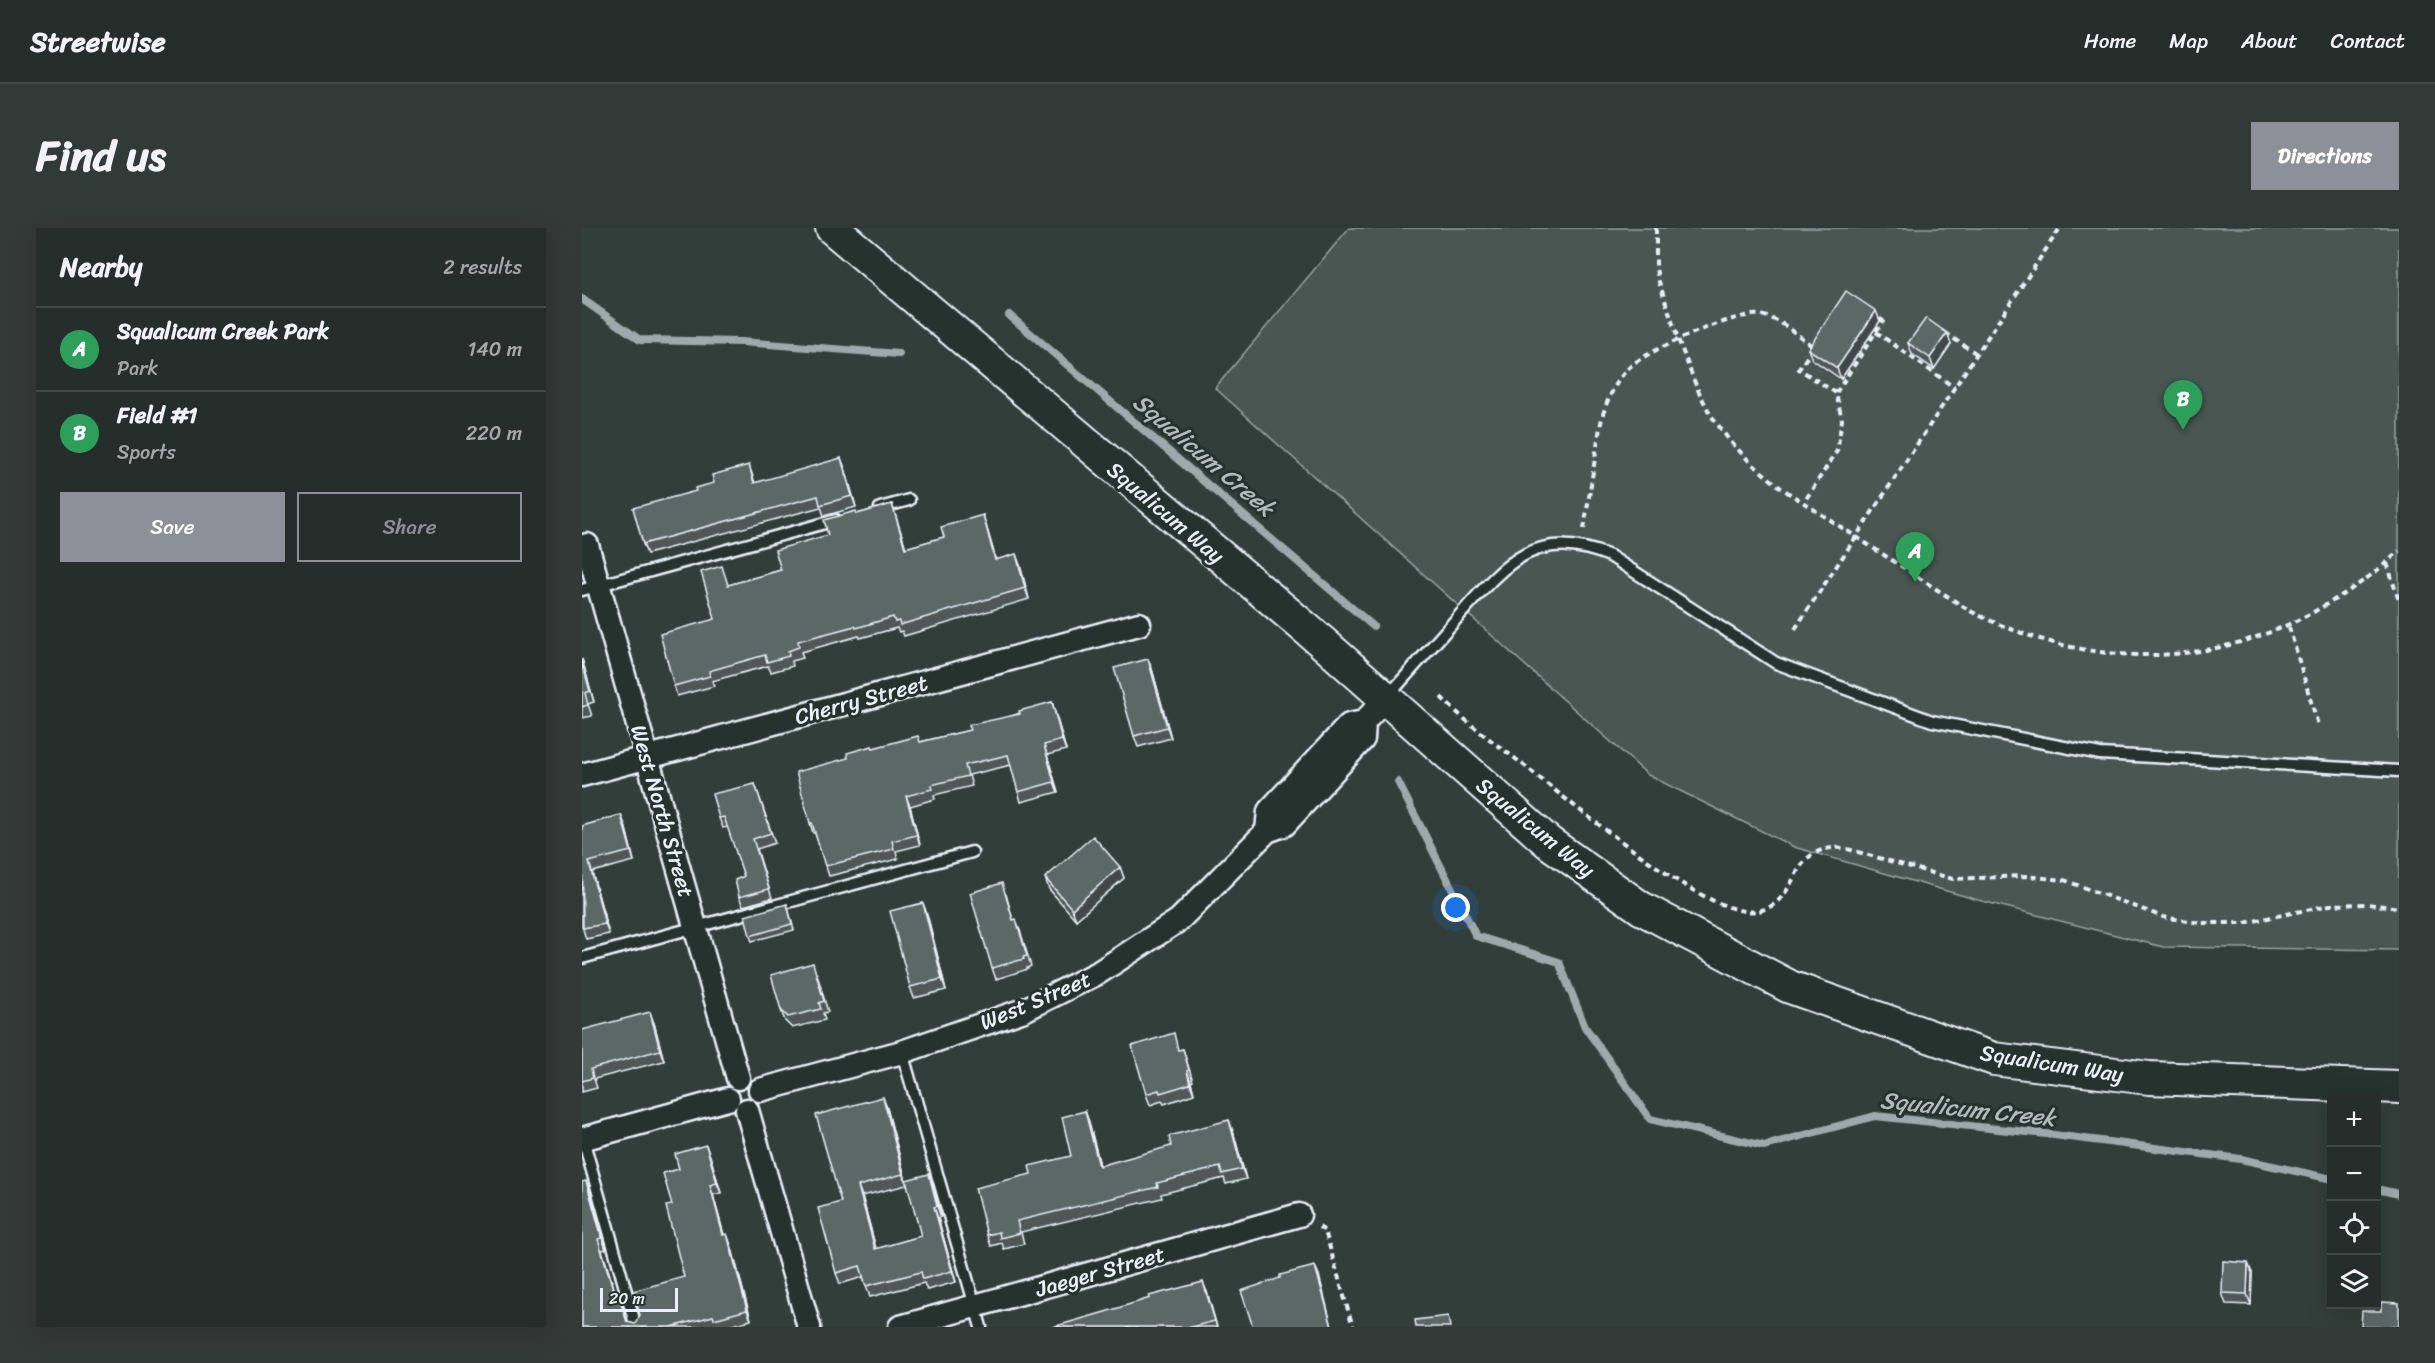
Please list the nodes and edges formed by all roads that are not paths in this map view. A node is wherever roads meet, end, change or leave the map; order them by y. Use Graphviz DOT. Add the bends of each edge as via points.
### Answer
graph roads {
  1 [pos="832,228"];
  2 [pos="909,500"];
  3 [pos="863,513"];
  4 [pos="852,516"];
  5 [pos="587,545"];
  6 [pos="590,588"];
  7 [pos="1139,624"];
  8 [pos="1386,698"];
  9 [pos="647,757"];
  10 [pos="2399,771"];
  11 [pos="582,775"];
  12 [pos="972,852"];
  13 [pos="695,927"];
  14 [pos="582,958"];
  15 [pos="902,1052"];
  16 [pos="738,1078"];
  17 [pos="2399,1087"];
  18 [pos="760,1090"];
  19 [pos="728,1099"];
  20 [pos="747,1110"];
  21 [pos="583,1139"];
  22 [pos="1299,1215"];
  23 [pos="978,1316"];
  24 [pos="636,1327"];
  25 [pos="809,1327"];
  26 [pos="900,1327"];
  1 -- 8 [label="street, Squalicum Way"];
  2 -- 3 [label="lane"];
  4 -- 6 [label="lane"];
  5 -- 6 [label="street, West North Street"];
  6 -- 9 [label="street, West North Street"];
  7 -- 9 [label="street, Cherry Street"];
  8 -- 10 [label="lane" via="1501,569 1530,553 1567,545 1610,556 1776,663 1932,721 2100,754"];
  8 -- 15 [label="street, West Street" via="1364,722 1349,725 1269,811 1267,831 1179,920 1098,973 1024,1010"];
  8 -- 17 [label="street, Squalicum Way" via="1557,849 1641,908 1790,987 1994,1059 2149,1078"];
  9 -- 11 [label="street, Cherry Street"];
  9 -- 13 [label="street, West North Street"];
  12 -- 13 [label="lane"];
  13 -- 14 [label="lane"];
  13 -- 16 [label="street, West North Street"];
  15 -- 18 [label="street, West Street"];
  15 -- 23 [label="lane"];
  16 -- 18 [label="street" via="750,1079"];
  16 -- 19 [label="street" via="727,1089"];
  18 -- 20 [label="street" via="759,1101"];
  19 -- 20 [label="street" via="735,1109"];
  19 -- 21 [label="street"];
  20 -- 25 [label="street"];
  21 -- 24 [label="lane"];
  22 -- 23 [label="street, Jaeger Street"];
  23 -- 26 [label="street, Jaeger Street"];
}
